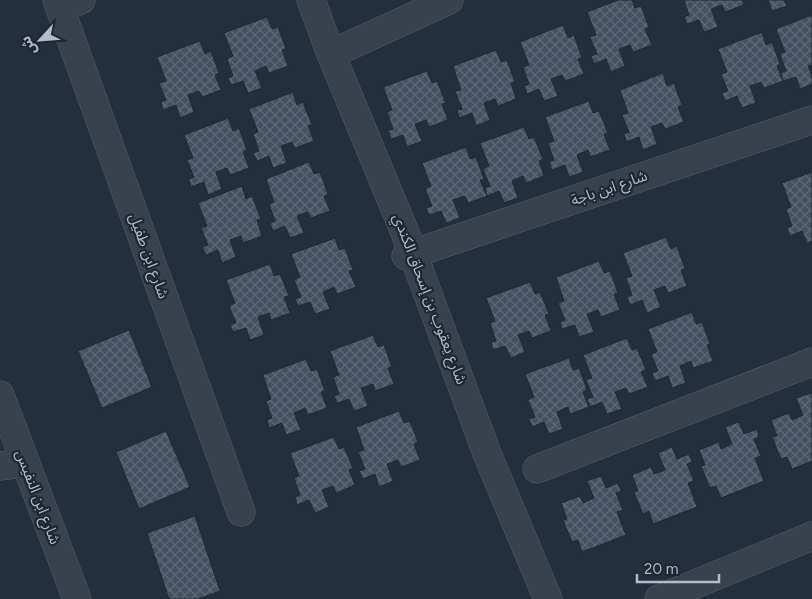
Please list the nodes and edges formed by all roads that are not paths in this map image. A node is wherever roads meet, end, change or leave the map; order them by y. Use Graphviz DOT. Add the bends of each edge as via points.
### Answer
graph roads {
  1 [pos="311,0"];
  2 [pos="449,0"];
  3 [pos="66,3"];
  4 [pos="331,54"];
  5 [pos="812,120"];
  6 [pos="410,255"];
  7 [pos="812,362"];
  8 [pos="0,395"];
  9 [pos="12,465"];
  10 [pos="537,469"];
  11 [pos="241,512"];
  12 [pos="812,536"];
  13 [pos="77,599"];
  14 [pos="548,599"];
  15 [pos="659,599"];
  1 -- 4 [label="street, شارع يعقوب بن إسحاق الكندي"];
  2 -- 4 [label="street"];
  3 -- 11 [label="street, شارع ابن طفيل"];
  4 -- 6 [label="street, شارع يعقوب بن إسحاق الكندي"];
  5 -- 6 [label="street, شارع ابن باجة"];
  6 -- 14 [label="street, شارع يعقوب بن إسحاق الكندي"];
  7 -- 10 [label="street"];
  8 -- 9 [label="street, شارع ابن النفيس"];
  9 -- 13 [label="street, شارع ابن النفيس"];
  12 -- 15 [label="street"];
}
